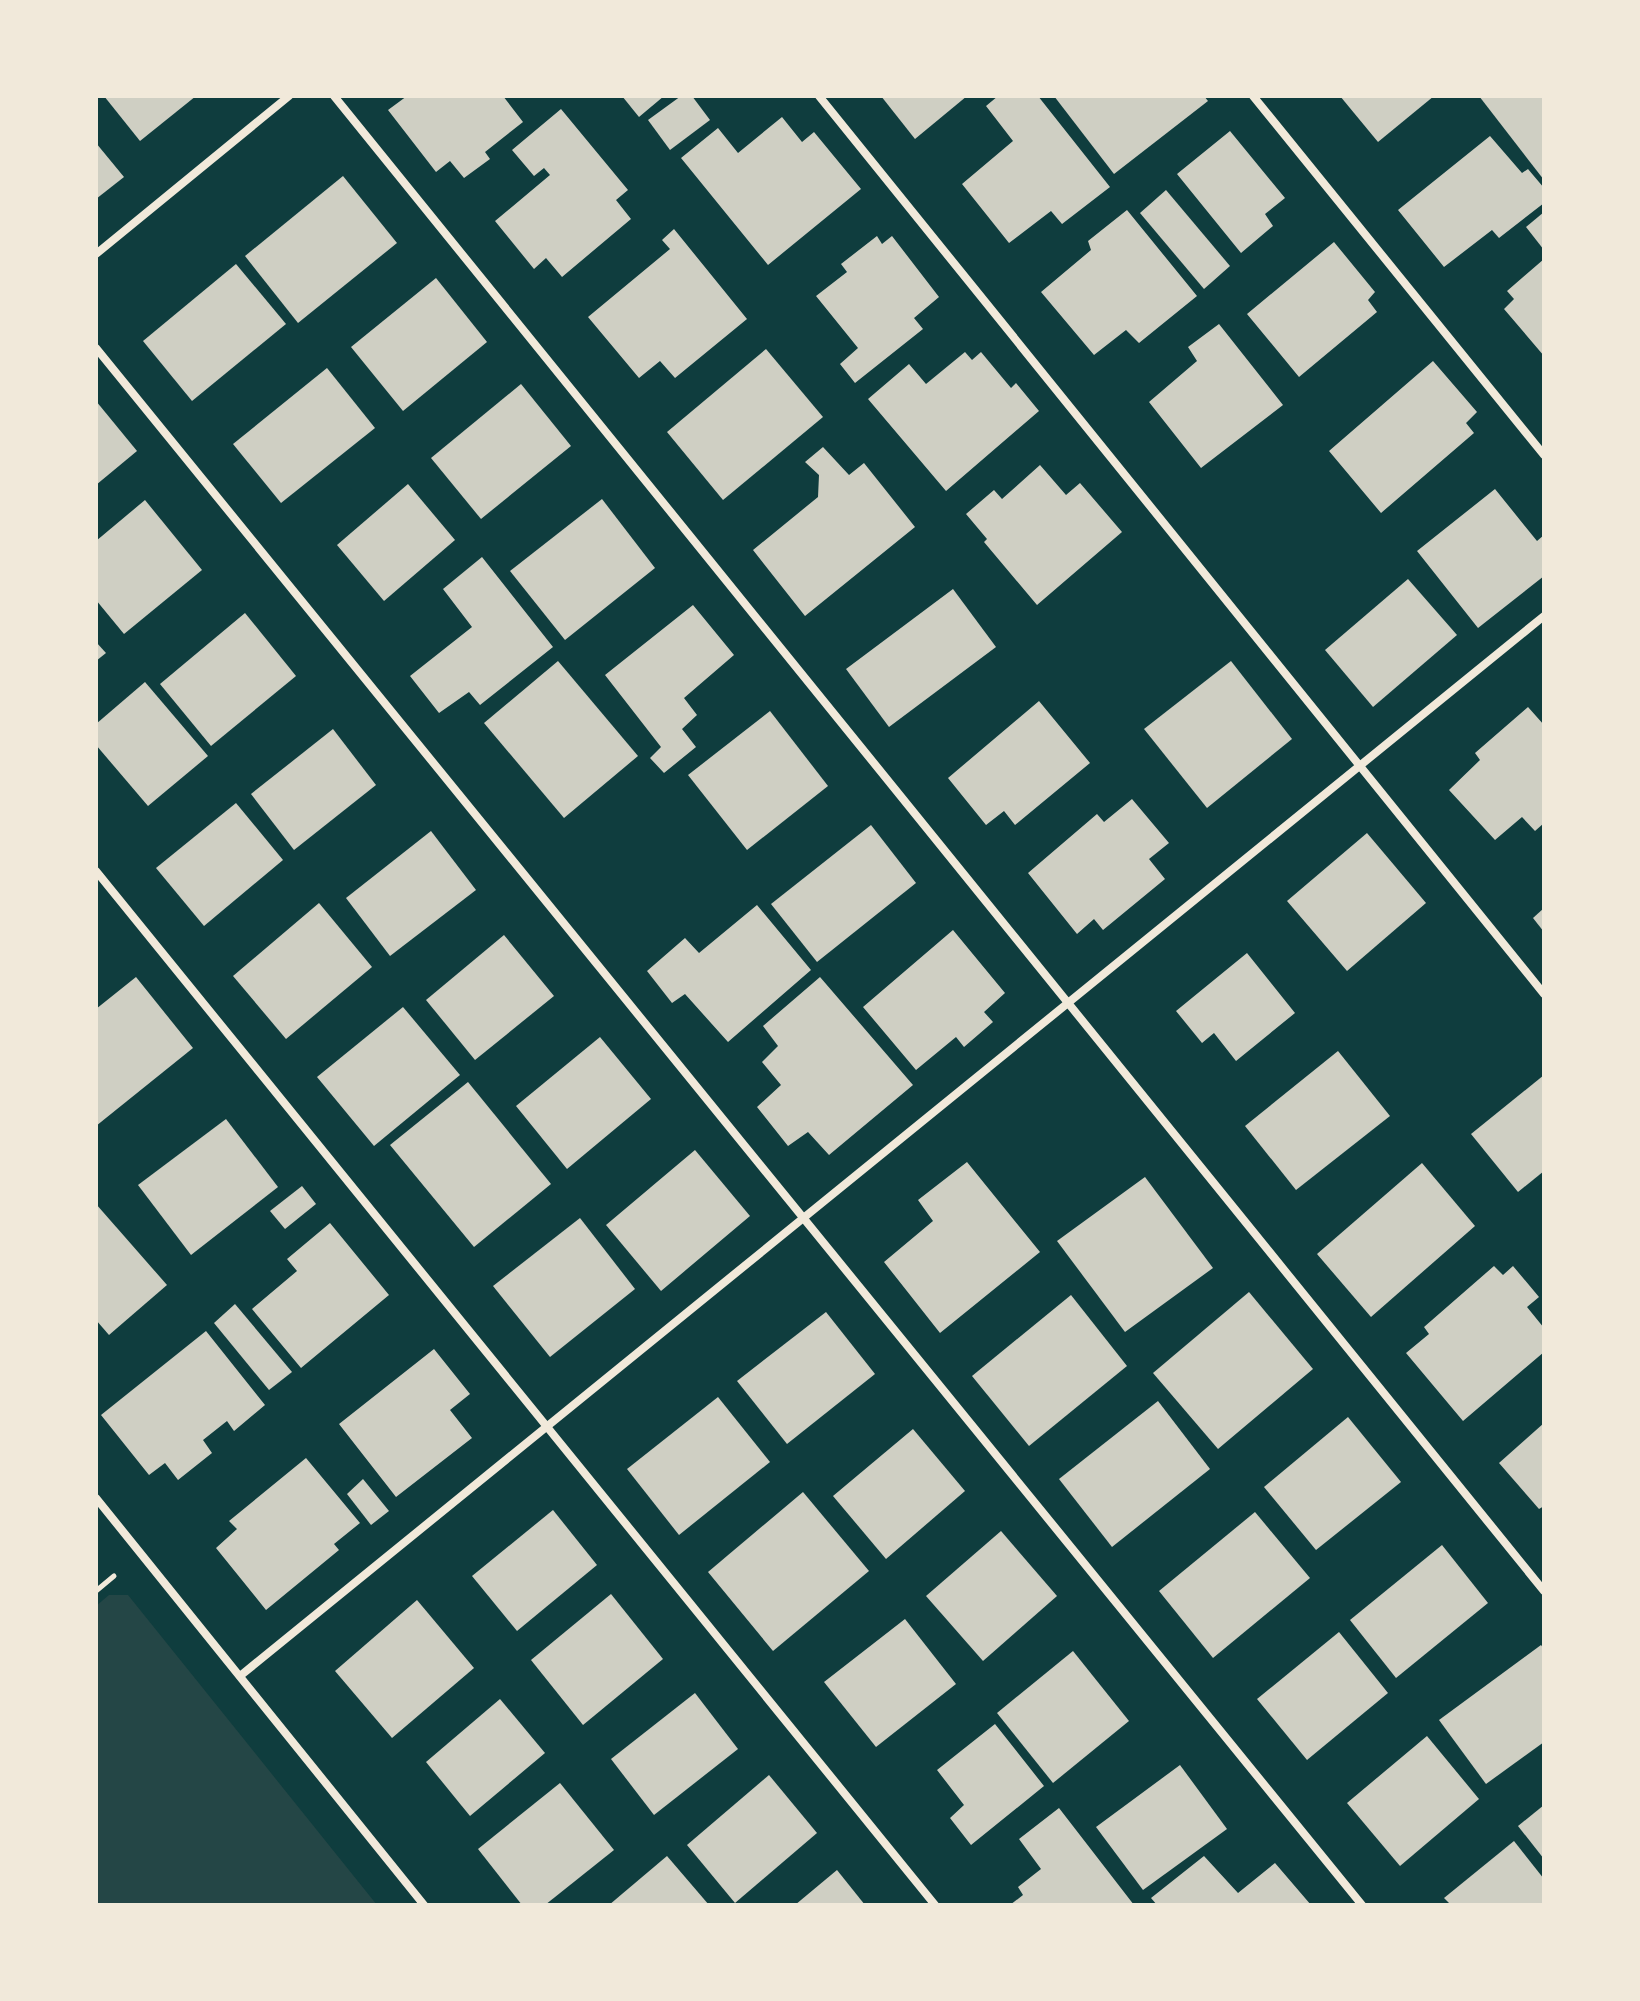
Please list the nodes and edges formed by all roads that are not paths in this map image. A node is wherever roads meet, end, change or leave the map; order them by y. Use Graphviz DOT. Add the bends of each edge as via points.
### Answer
graph roads {
  1 [pos="289,96"];
  2 [pos="334,96"];
  3 [pos="819,96"];
  4 [pos="1253,96"];
  5 [pos="96,254"];
  6 [pos="96,348"];
  7 [pos="1544,455"];
  8 [pos="1544,616"];
  9 [pos="1360,766"];
  10 [pos="96,871"];
  11 [pos="1544,994"];
  12 [pos="1067,1002"];
  13 [pos="804,1217"];
  14 [pos="547,1426"];
  15 [pos="96,1498"];
  16 [pos="1544,1591"];
  17 [pos="240,1676"];
  18 [pos="424,1905"];
  19 [pos="935,1905"];
  20 [pos="1362,1905"];
  1 -- 5 [label="street"];
  2 -- 12 [label="street"];
  3 -- 9 [label="street"];
  4 -- 7 [label="street"];
  6 -- 13 [label="street"];
  8 -- 9 [label="street"];
  9 -- 11 [label="street"];
  9 -- 12 [label="street"];
  10 -- 14 [label="street"];
  12 -- 13 [label="street"];
  12 -- 16 [label="street"];
  13 -- 14 [label="street"];
  13 -- 20 [label="street"];
  14 -- 17 [label="street"];
  14 -- 19 [label="street"];
  15 -- 17 [label="street"];
  17 -- 18 [label="street"];
}
